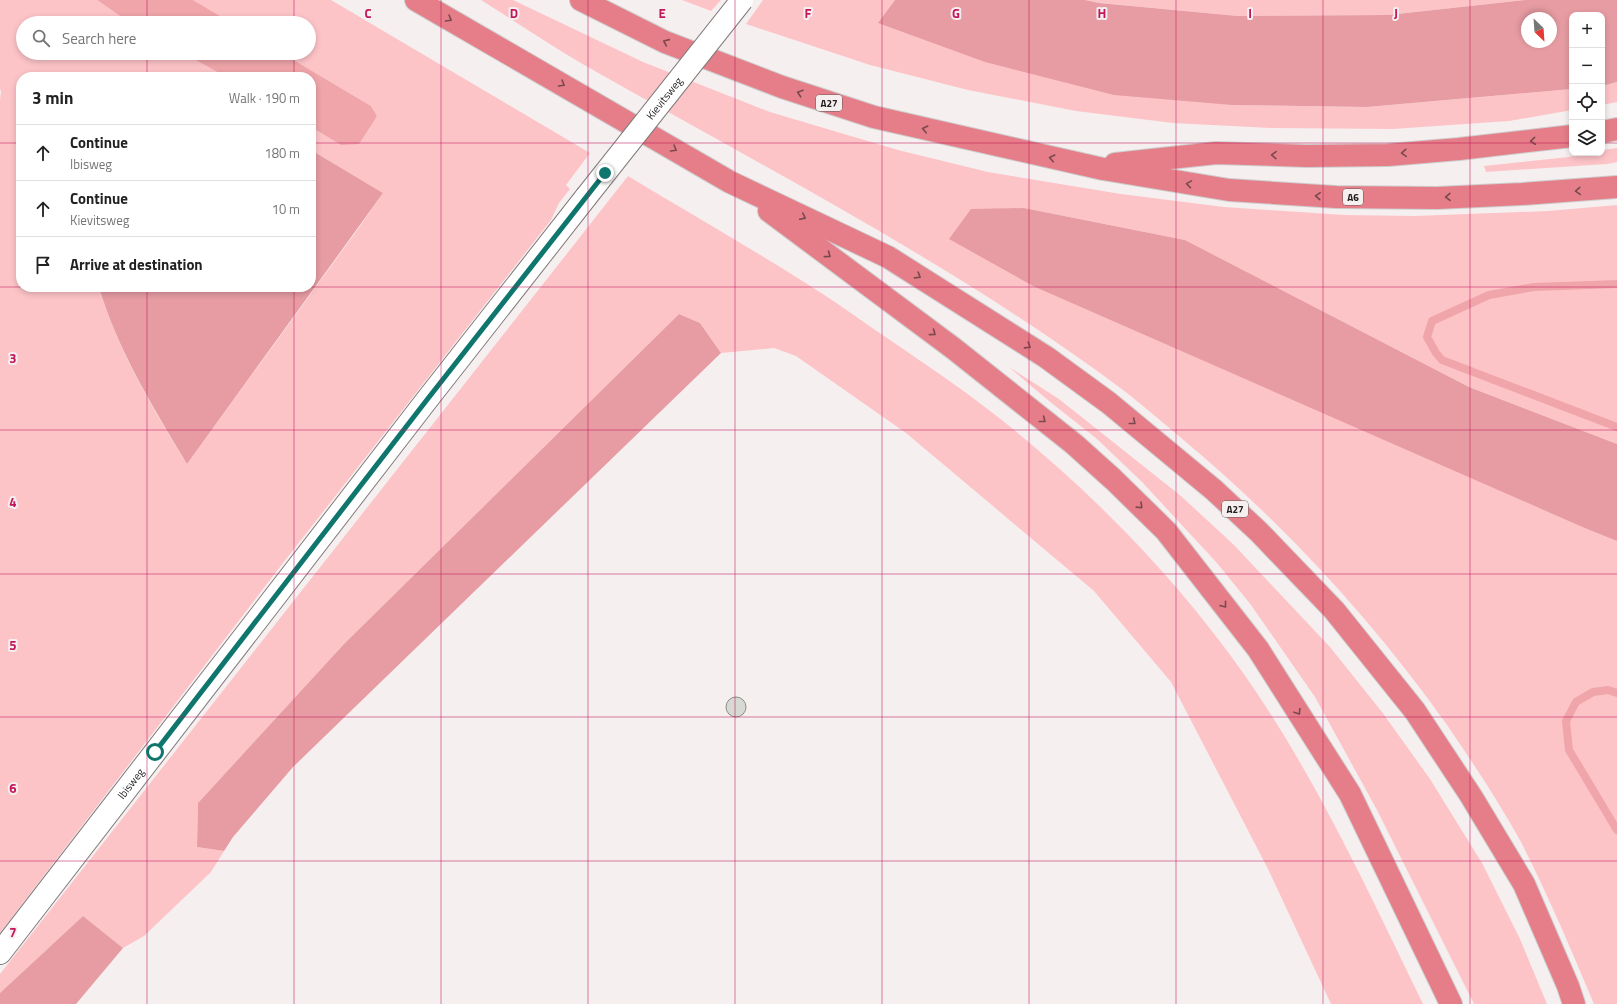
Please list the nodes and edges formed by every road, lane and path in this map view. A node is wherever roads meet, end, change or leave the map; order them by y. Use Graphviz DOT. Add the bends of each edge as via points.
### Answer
graph roads {
  1 [pos="416,0"];
  2 [pos="581,0"];
  3 [pos="742,0"];
  4 [pos="1617,129"];
  5 [pos="1605,131"];
  6 [pos="1569,136"];
  7 [pos="1090,167"];
  8 [pos="730,182"];
  9 [pos="1617,187"];
  10 [pos="586,197"];
  11 [pos="0,953"];
  12 [pos="1451,1004"];
  13 [pos="1574,1004"];
  1 -- 8 [label="highway, A27, one-way"];
  7 -- 2 [label="highway, A27, one-way" via="874,117 796,92 665,42"];
  3 -- 10 [label="street, Kievitsweg, bridge"];
  4 -- 5 [label="highway"];
  6 -- 7 [label="highway, one-way" via="1388,155 1216,153"];
  9 -- 7 [label="highway, A6, one-way" via="1437,198 1336,197 1229,190"];
  8 -- 12 [label="highway, A27, one-way" via="953,348 1074,444 1166,531 1258,649 1350,794"];
  8 -- 13 [label="highway, A27, one-way" via="888,257 1046,357 1162,446 1260,532 1334,610 1415,711 1471,796 1524,884"];
  10 -- 11 [label="street, Ibisweg"];
}
